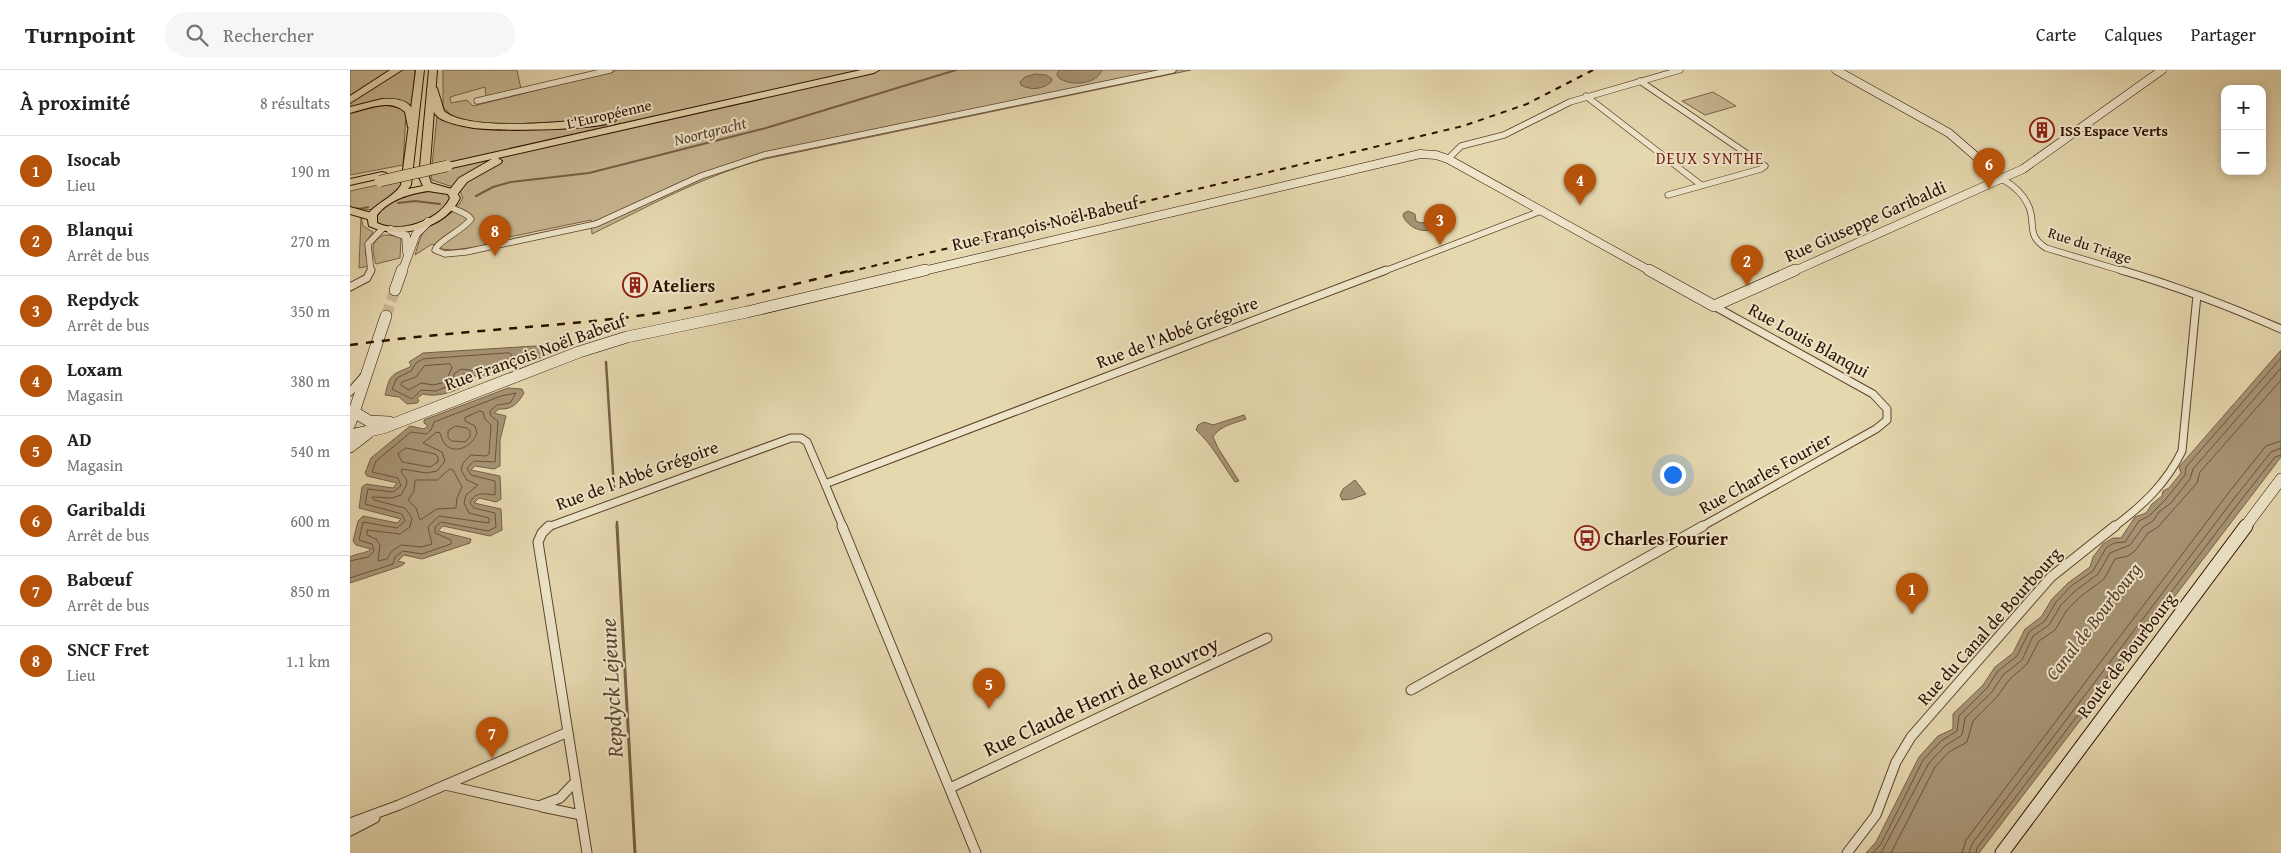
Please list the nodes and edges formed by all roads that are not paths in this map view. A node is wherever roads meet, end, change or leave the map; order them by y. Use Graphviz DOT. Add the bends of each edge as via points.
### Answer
graph roads {
  1 [pos="397,70"];
  2 [pos="420,70"];
  3 [pos="433,70"];
  4 [pos="610,70"];
  5 [pos="847,70"];
  6 [pos="852,70"];
  7 [pos="874,70"];
  8 [pos="1173,70"];
  9 [pos="1680,70"];
  10 [pos="1836,70"];
  11 [pos="2162,70"];
  12 [pos="808,80"];
  13 [pos="1640,81"];
  14 [pos="432,88"];
  15 [pos="1586,96"];
  16 [pos="350,100"];
  17 [pos="477,102"];
  18 [pos="697,104"];
  19 [pos="350,110"];
  20 [pos="412,125"];
  21 [pos="615,128"];
  22 [pos="1448,159"];
  23 [pos="445,162"];
  24 [pos="381,176"];
  25 [pos="350,178"];
  26 [pos="2002,178"];
  27 [pos="350,182"];
  28 [pos="1701,186"];
  29 [pos="350,187"];
  30 [pos="437,188"];
  31 [pos="453,193"];
  32 [pos="1668,195"];
  33 [pos="399,196"];
  34 [pos="451,207"];
  35 [pos="353,210"];
  36 [pos="1541,210"];
  37 [pos="464,213"];
  38 [pos="442,215"];
  39 [pos="371,216"];
  40 [pos="428,222"];
  41 [pos="387,229"];
  42 [pos="407,256"];
  43 [pos="350,287"];
  44 [pos="395,290"];
  45 [pos="2197,295"];
  46 [pos="1714,306"];
  47 [pos="386,316"];
  48 [pos="2281,329"];
  49 [pos="365,375"];
  50 [pos="350,392"];
  51 [pos="1887,409"];
  52 [pos="354,412"];
  53 [pos="412,415"];
  54 [pos="389,422"];
  55 [pos="350,424"];
  56 [pos="374,430"];
  57 [pos="350,433"];
  58 [pos="350,447"];
  59 [pos="2281,480"];
  60 [pos="825,484"];
  61 [pos="1267,638"];
  62 [pos="1411,690"];
  63 [pos="568,732"];
  64 [pos="576,781"];
  65 [pos="445,785"];
  66 [pos="950,788"];
  67 [pos="399,805"];
  68 [pos="535,805"];
  69 [pos="581,815"];
  70 [pos="350,822"];
  71 [pos="350,831"];
  72 [pos="587,853"];
  73 [pos="976,853"];
  74 [pos="1847,853"];
  75 [pos="2002,853"];
  1 -- 16 [label="highway"];
  2 -- 20 [label="main road"];
  3 -- 14 [label="main road"];
  4 -- 17 [label="street"];
  5 -- 12 [label="highway"];
  6 -- 12 [label="highway, L'Européenne"];
  7 -- 21 [label="highway, L'Européenne"];
  8 -- 37 [label="street" via="764,155 701,176 596,224 466,252 445,254 435,250 439,243 468,224 470,217"];
  9 -- 13 [label="street"];
  10 -- 26 [label="street, Rue du Triage" via="1949,132"];
  11 -- 26 [label="street, Rue Giuseppe Garibaldi" via="2034,162"];
  12 -- 18 [label="highway, L'Européenne"];
  13 -- 15 [label="street"];
  13 -- 28 [label="street" via="1765,166"];
  14 -- 18 [label="highway" via="437,108 443,116 483,125 592,122"];
  14 -- 30 [label="main road" via="424,177 427,185"];
  15 -- 22 [label="street" via="1507,134 1461,146"];
  15 -- 28 [label="street"];
  18 -- 23 [label="highway, L'Européenne"];
  19 -- 20 [label="highway" via="377,104 400,104 410,110"];
  20 -- 33 [label="main road" via="406,185"];
  21 -- 23 [label="highway, L'Européenne"];
  21 -- 31 [label="highway" via="505,158 465,178"];
  22 -- 36 [label="street, Rue Louis Blanqui"];
  22 -- 53 [label="street, Rue François Noël Babeuf" via="1423,154 1381,162 747,312 627,336"];
  23 -- 24 [label="highway, L'Européenne, bridge"];
  24 -- 25 [label="highway"];
  24 -- 27 [label="highway, L'Européenne"];
  24 -- 29 [label="highway, L'Européenne"];
  26 -- 45 [label="street, Rue du Triage" via="2027,204 2032,234 2042,246"];
  26 -- 46 [label="street, Rue Giuseppe Garibaldi"];
  28 -- 32 [label="street"];
  30 -- 31 [label="main road"];
  30 -- 33 [label="main road"];
  31 -- 34 [label="main road" via="455,200"];
  33 -- 39 [label="main road" via="380,206"];
  34 -- 37 [label="street"];
  34 -- 38 [label="main road"];
  35 -- 39 [label="highway"];
  36 -- 46 [label="street, Rue Louis Blanqui"];
  36 -- 60 [label="street, Rue de l'Abbé Grégoire"];
  37 -- 38 [label="street"];
  38 -- 40 [label="main road"];
  39 -- 41 [label="main road" via="372,224"];
  40 -- 41 [label="main road" via="410,228"];
  40 -- 42 [label="street" via="417,233"];
  41 -- 42 [label="street" via="401,232 407,238"];
  41 -- 43 [label="street" via="368,244 371,273"];
  42 -- 44 [label="street"];
  45 -- 48 [label="street, Rue du Triage"];
  45 -- 74 [label="street, Rue du Canal de Bourbourg" via="2182,448 2174,467 2136,508 2051,577 1911,737 1893,767 1876,815"];
  46 -- 51 [label="street, Rue Louis Blanqui" via="1870,392"];
  47 -- 49 [label="street"];
  49 -- 50 [label="street"];
  49 -- 52 [label="street"];
  51 -- 62 [label="street, Rue Charles Fourier" via="1887,420 1876,429"];
  52 -- 54 [label="street, Rue François Noël Babeuf" via="369,421"];
  52 -- 55 [label="street"];
  53 -- 54 [label="street, Rue François Noël Babeuf"];
  53 -- 56 [label="street, Rue François Noël Babeuf"];
  54 -- 57 [label="street, Rue François Noël Babeuf"];
  56 -- 57 [label="street, Rue François Noël Babeuf"];
  56 -- 58 [label="street, Rue François Noël Babeuf"];
  59 -- 75 [label="street, Route de Bourbourg"];
  60 -- 63 [label="street, Rue de l'Abbé Grégoire" via="807,442 791,438 562,520 544,530 538,542"];
  60 -- 66 [label="street, Rue de l'Abbé Grégoire"];
  61 -- 66 [label="street, Rue Claude Henri de Rouvroy"];
  63 -- 64 [label="street, Rue de l'Abbé Grégoire"];
  63 -- 65 [label="street"];
  64 -- 68 [label="street" via="556,801"];
  64 -- 69 [label="street, Rue de l'Abbé Grégoire"];
  65 -- 67 [label="street"];
  65 -- 68 [label="street"];
  66 -- 73 [label="street, Rue de l'Abbé Grégoire"];
  67 -- 70 [label="street"];
  67 -- 71 [label="street"];
  68 -- 69 [label="street"];
  69 -- 72 [label="street, Rue de l'Abbé Grégoire"];
}
